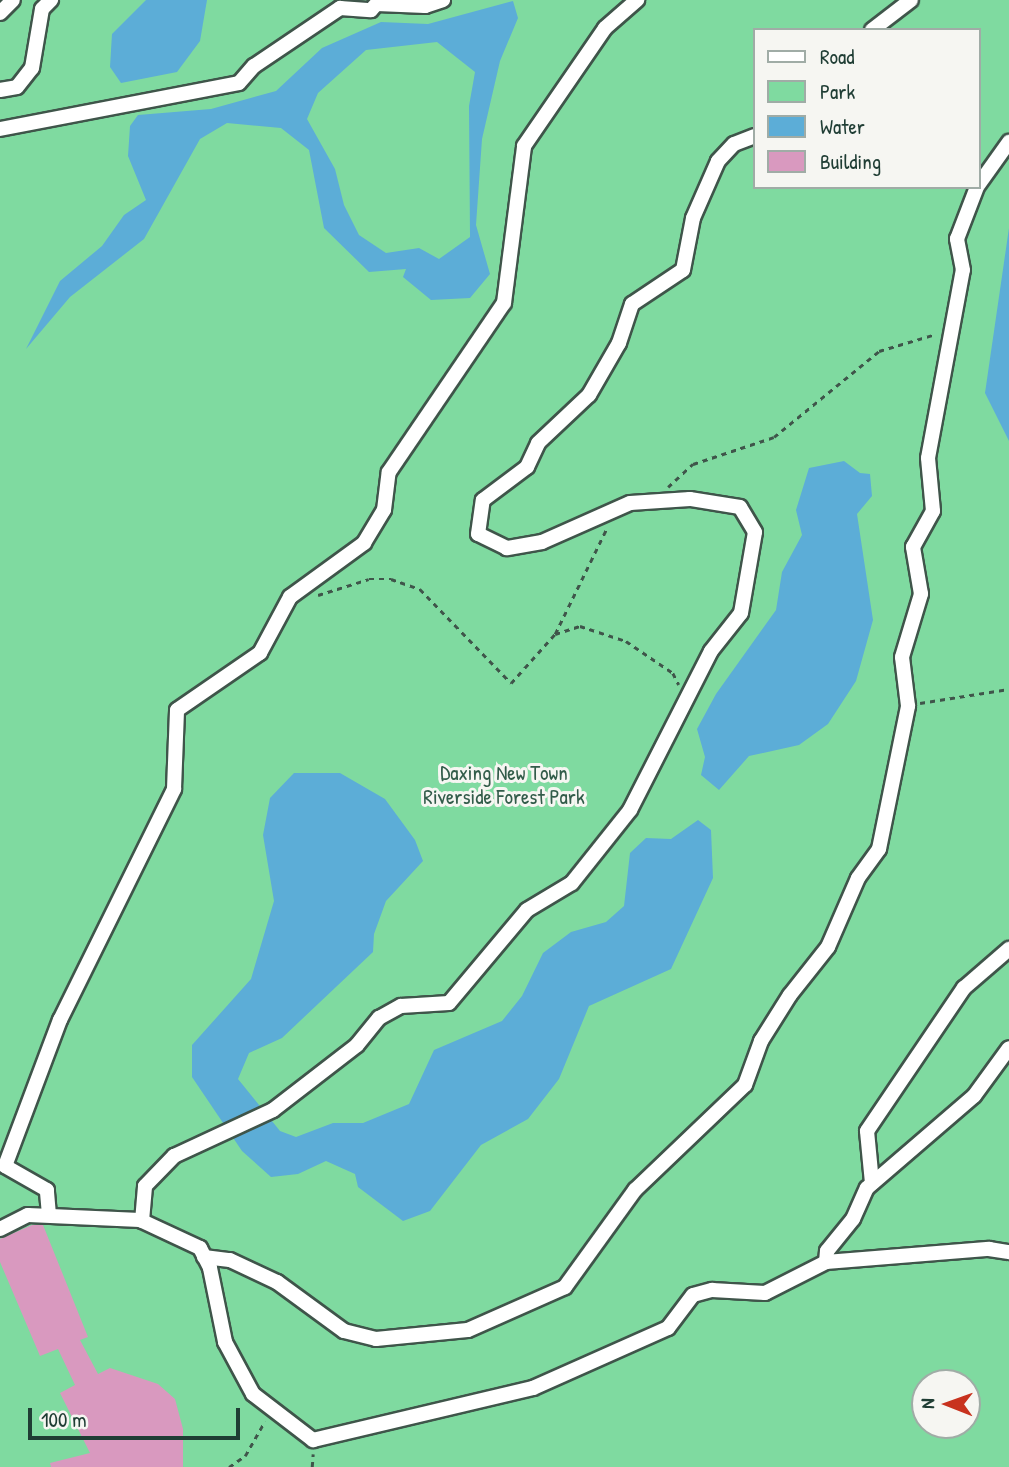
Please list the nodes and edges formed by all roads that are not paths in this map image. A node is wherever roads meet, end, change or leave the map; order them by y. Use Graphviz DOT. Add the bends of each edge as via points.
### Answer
graph roads {
  1 [pos="13,0"];
  2 [pos="51,0"];
  3 [pos="443,0"];
  4 [pos="637,0"];
  5 [pos="911,0"];
  6 [pos="378,2"];
  7 [pos="339,4"];
  8 [pos="0,13"];
  9 [pos="875,28"];
  10 [pos="0,90"];
  11 [pos="0,129"];
  12 [pos="754,136"];
  13 [pos="1009,142"];
  14 [pos="981,182"];
  15 [pos="977,189"];
  16 [pos="1009,949"];
  17 [pos="1009,1048"];
  18 [pos="872,1183"];
  19 [pos="49,1215"];
  20 [pos="142,1221"];
  21 [pos="0,1229"];
  22 [pos="1009,1252"];
  23 [pos="204,1257"];
  24 [pos="826,1262"];
  1 -- 8 [label="street"];
  2 -- 10 [label="street" via="42,9 32,68 17,87"];
  3 -- 6 [label="street" via="425,6"];
  4 -- 19 [label="street" via="605,27 524,146 505,303 389,472 384,510 364,543 290,597 260,653 177,710 174,789 60,1020 5,1166 47,1190"];
  5 -- 9 [label="street"];
  6 -- 7 [label="street" via="371,10"];
  7 -- 11 [label="street" via="254,66 239,83"];
  12 -- 20 [label="street" via="734,144 718,161 693,218 683,270 632,304 602,377 589,396 537,443 527,467 483,500 478,534 507,548 542,542 630,503 690,499 740,506 755,532 740,613 711,650 630,810 572,883 527,910 449,1003 401,1006 379,1018 357,1045 273,1110 174,1156 145,1186"];
  13 -- 14 [label="street"];
  15 -- 23 [label="street" via="957,239 963,270 928,458 933,511 913,547 921,594 902,657 907,707 879,849 858,878 828,947 761,1041 745,1086 635,1190 565,1287 468,1330 376,1339 344,1331 277,1282 230,1260"];
  16 -- 18 [label="street" via="964,988 867,1131"];
  17 -- 18 [label="street" via="974,1096"];
  18 -- 24 [label="street" via="853,1219 827,1251"];
  19 -- 20 [label="street"];
  19 -- 21 [label="street" via="28,1215"];
  20 -- 23 [label="street" via="200,1248"];
  22 -- 24 [label="street"];
  23 -- 24 [label="street" via="225,1342 253,1394 313,1440 533,1388 668,1328 693,1295 712,1290 765,1293"];
}
